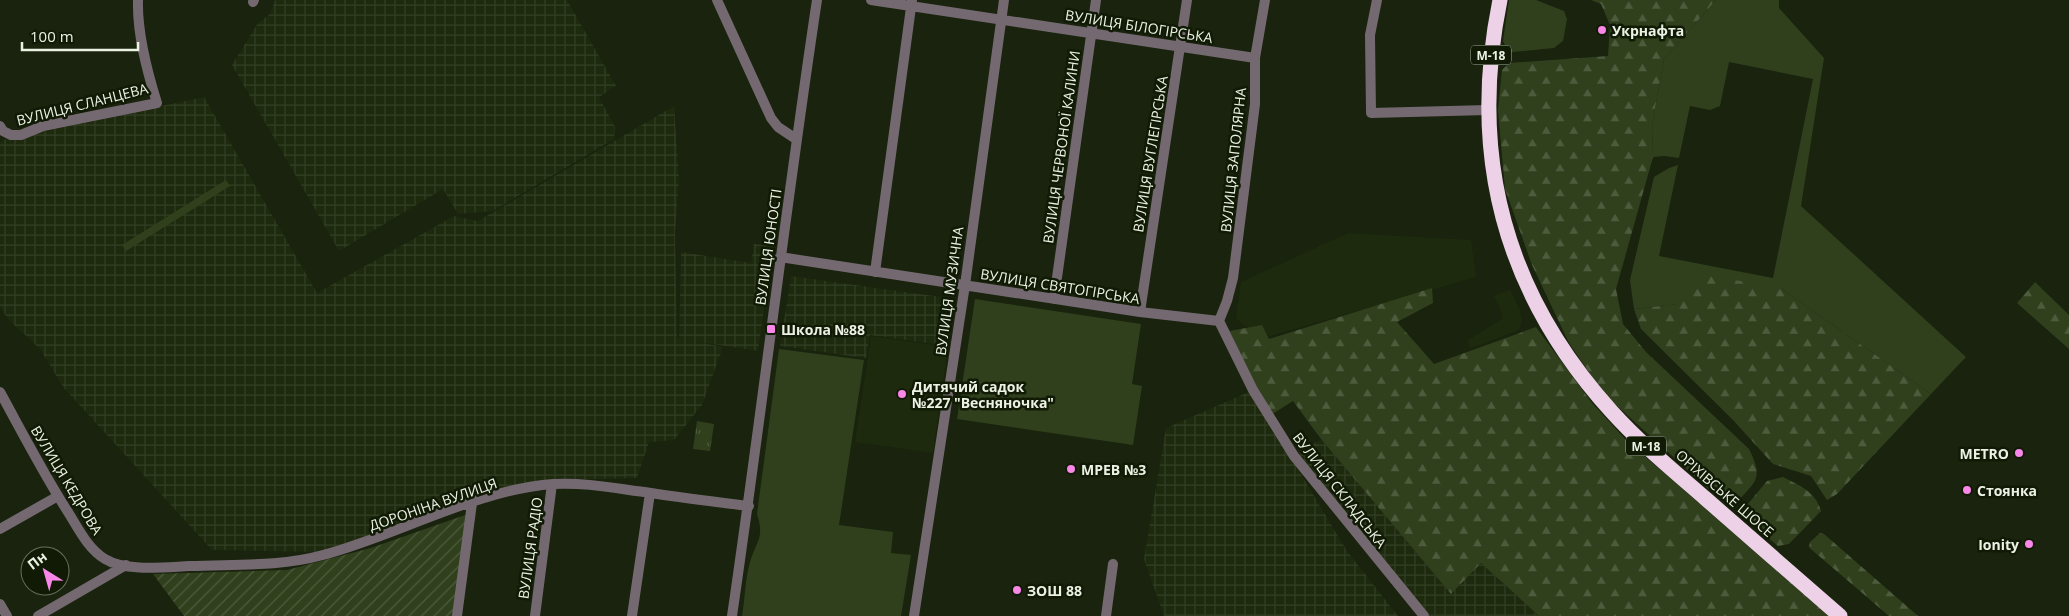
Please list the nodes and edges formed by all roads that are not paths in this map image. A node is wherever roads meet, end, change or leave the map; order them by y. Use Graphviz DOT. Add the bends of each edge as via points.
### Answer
graph roads {
  1 [pos="138,0"];
  2 [pos="717,0"];
  3 [pos="817,0"];
  4 [pos="871,0"];
  5 [pos="1004,0"];
  6 [pos="1096,0"];
  7 [pos="1187,0"];
  8 [pos="1265,0"];
  9 [pos="1377,0"];
  10 [pos="1500,0"];
  11 [pos="912,3"];
  12 [pos="1002,19"];
  13 [pos="1091,32"];
  14 [pos="1180,46"];
  15 [pos="1255,58"];
  16 [pos="1488,110"];
  17 [pos="1,129"];
  18 [pos="796,139"];
  19 [pos="780,257"];
  20 [pos="875,272"];
  21 [pos="965,285"];
  22 [pos="1054,299"];
  23 [pos="1140,312"];
  24 [pos="1219,321"];
  25 [pos="0,392"];
  26 [pos="552,484"];
  27 [pos="650,493"];
  28 [pos="58,496"];
  29 [pos="472,503"];
  30 [pos="749,506"];
  31 [pos="0,530"];
  32 [pos="1113,564"];
  33 [pos="126,565"];
  34 [pos="0,604"];
  35 [pos="7,616"];
  36 [pos="38,616"];
  37 [pos="457,616"];
  38 [pos="535,616"];
  39 [pos="632,616"];
  40 [pos="732,616"];
  41 [pos="914,616"];
  42 [pos="1106,616"];
  43 [pos="1424,616"];
  44 [pos="1840,616"];
  1 -- 17 [label="street, ВУЛИЦЯ СЛАНЦЕВА" via="138,18 157,103 43,126 21,135 11,135"];
  2 -- 18 [label="street" via="771,118"];
  3 -- 18 [label="street, ВУЛИЦЯ ЮНОСТІ"];
  4 -- 11 [label="street, ВУЛИЦЯ БІЛОГІРСЬКА"];
  5 -- 12 [label="street, ВУЛИЦЯ МУЗИЧНА"];
  6 -- 13 [label="street, ВУЛИЦЯ ЧЕРВОНОЇ КАЛИНИ"];
  7 -- 14 [label="street, ВУЛИЦЯ ВУГЛЕГІРСЬКА"];
  8 -- 15 [label="street, ВУЛИЦЯ ЗАПОЛЯРНА"];
  9 -- 16 [label="street" via="1370,35 1371,113"];
  10 -- 16 [label="highway, М-18" via="1491,59"];
  11 -- 12 [label="street, ВУЛИЦЯ БІЛОГІРСЬКА"];
  11 -- 20 [label="street"];
  12 -- 13 [label="street, ВУЛИЦЯ БІЛОГІРСЬКА"];
  12 -- 21 [label="street, ВУЛИЦЯ МУЗИЧНА"];
  13 -- 14 [label="street, ВУЛИЦЯ БІЛОГІРСЬКА"];
  13 -- 22 [label="street, ВУЛИЦЯ ЧЕРВОНОЇ КАЛИНИ"];
  14 -- 15 [label="street, ВУЛИЦЯ БІЛОГІРСЬКА"];
  14 -- 23 [label="street, ВУЛИЦЯ ВУГЛЕГІРСЬКА"];
  15 -- 24 [label="street, ВУЛИЦЯ ЗАПОЛЯРНА" via="1255,104 1235,260 1228,301"];
  16 -- 44 [label="highway, ОРІХІВСЬКЕ ШОСЕ / М-18" via="1494,179 1508,233 1523,274 1549,327 1575,367 1644,444"];
  18 -- 19 [label="street, ВУЛИЦЯ ЮНОСТІ"];
  19 -- 20 [label="street, ВУЛИЦЯ СВЯТОГІРСЬКА"];
  19 -- 30 [label="street, ВУЛИЦЯ ЮНОСТІ"];
  20 -- 21 [label="street, ВУЛИЦЯ СВЯТОГІРСЬКА"];
  21 -- 22 [label="street, ВУЛИЦЯ СВЯТОГІРСЬКА"];
  21 -- 41 [label="street, ВУЛИЦЯ МУЗИЧНА"];
  22 -- 23 [label="street, ВУЛИЦЯ СВЯТОГІРСЬКА"];
  23 -- 24 [label="street, ВУЛИЦЯ СВЯТОГІРСЬКА"];
  24 -- 43 [label="street, ВУЛИЦЯ СКЛАДСЬКА" via="1253,390 1294,456"];
  25 -- 28 [label="street, ВУЛИЦЯ КЕДРОВА"];
  26 -- 27 [label="street, ДОРОНІНА ВУЛИЦЯ" via="592,484"];
  26 -- 29 [label="street, ДОРОНІНА ВУЛИЦЯ" via="515,490"];
  26 -- 38 [label="street, ВУЛИЦЯ РАДІО"];
  27 -- 30 [label="street, ДОРОНІНА ВУЛИЦЯ"];
  27 -- 39 [label="street"];
  28 -- 31 [label="street"];
  28 -- 33 [label="street, ВУЛИЦЯ КЕДРОВА" via="97,553 111,562"];
  29 -- 33 [label="street, ДОРОНІНА ВУЛИЦЯ" via="360,544 297,561 268,565"];
  29 -- 37 [label="street"];
  30 -- 40 [label="street, ВУЛИЦЯ ЮНОСТІ"];
  32 -- 42 [label="street"];
  33 -- 36 [label="street"];
  34 -- 35 [label="street"];
}
